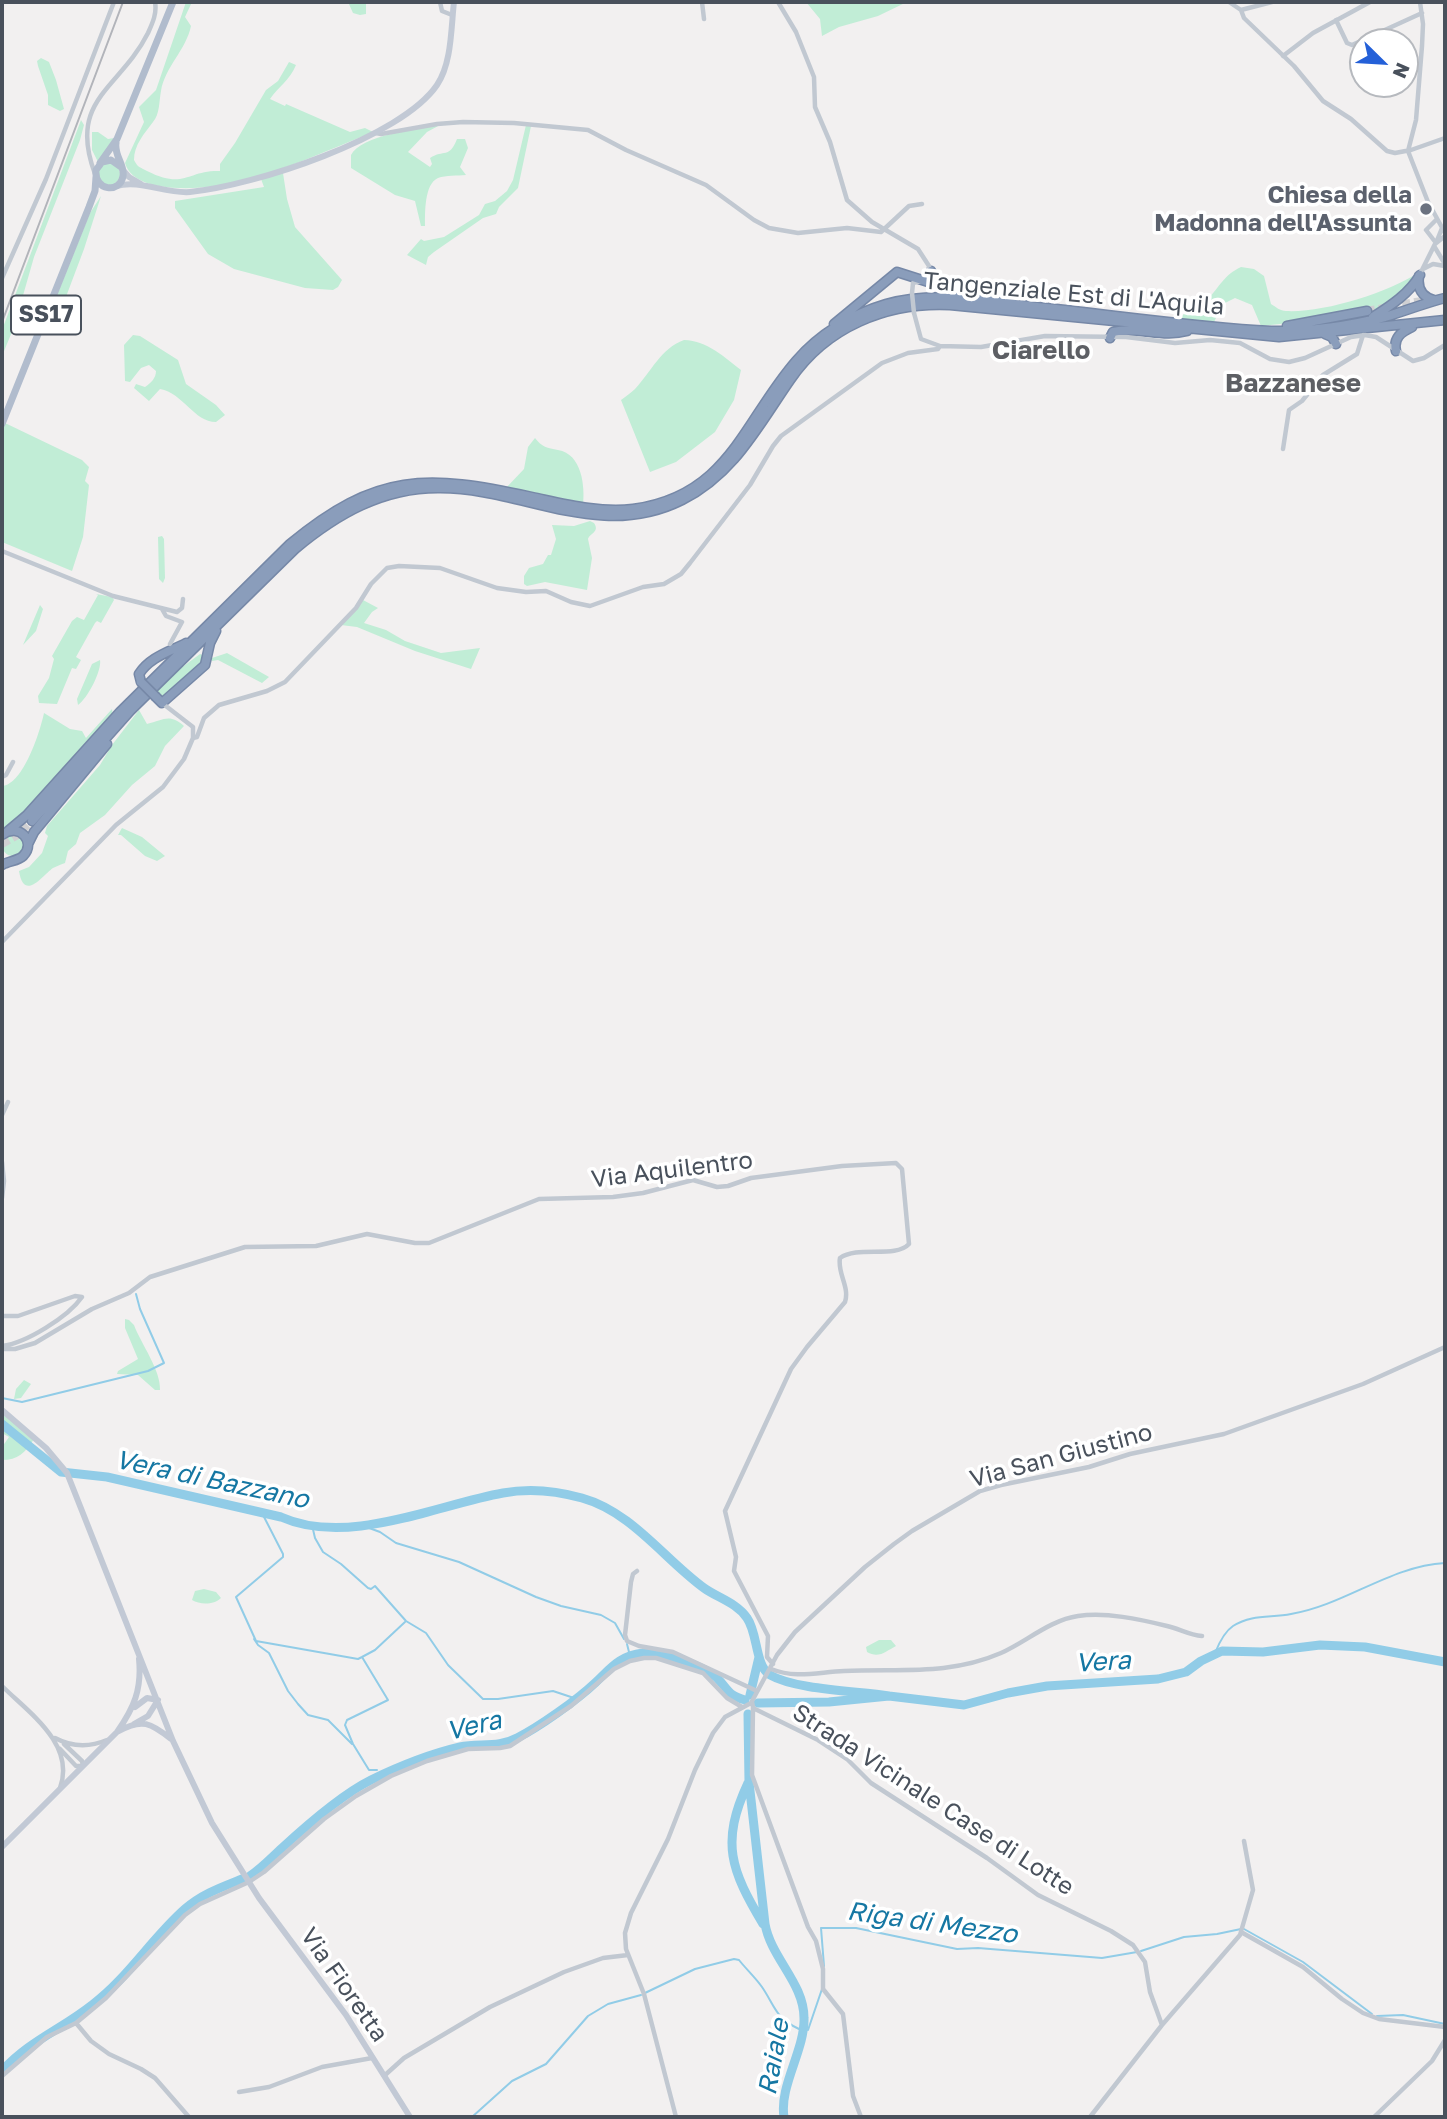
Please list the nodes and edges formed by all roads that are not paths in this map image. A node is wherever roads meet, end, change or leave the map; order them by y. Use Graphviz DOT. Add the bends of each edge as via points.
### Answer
graph roads {
  1 [pos="114,2"];
  2 [pos="155,2"];
  3 [pos="173,2"];
  4 [pos="440,2"];
  5 [pos="454,2"];
  6 [pos="702,2"];
  7 [pos="778,2"];
  8 [pos="1229,2"];
  9 [pos="1272,2"];
  10 [pos="1370,2"];
  11 [pos="1420,2"];
  12 [pos="1241,10"];
  13 [pos="1422,13"];
  14 [pos="452,15"];
  15 [pos="704,19"];
  16 [pos="1336,20"];
  17 [pos="1283,56"];
  18 [pos="376,133"];
  19 [pos="1445,138"];
  20 [pos="117,139"];
  21 [pos="1408,151"];
  22 [pos="89,158"];
  23 [pos="99,164"];
  24 [pos="122,168"];
  25 [pos="95,176"];
  26 [pos="114,187"];
  27 [pos="149,187"];
  28 [pos="922,204"];
  29 [pos="89,207"];
  30 [pos="1437,219"];
  31 [pos="884,230"];
  32 [pos="1444,233"];
  33 [pos="1435,244"];
  34 [pos="1445,265"];
  35 [pos="931,271"];
  36 [pos="1421,273"];
  37 [pos="906,274"];
  38 [pos="2,278"];
  39 [pos="924,280"];
  40 [pos="939,286"];
  41 [pos="912,289"];
  42 [pos="1441,299"];
  43 [pos="989,301"];
  44 [pos="1366,316"];
  45 [pos="1445,320"];
  46 [pos="1422,324"];
  47 [pos="1193,330"];
  48 [pos="1322,333"];
  49 [pos="1363,335"];
  50 [pos="1110,338"];
  51 [pos="815,343"];
  52 [pos="1336,344"];
  53 [pos="1445,345"];
  54 [pos="940,346"];
  55 [pos="1396,351"];
  56 [pos="2,424"];
  57 [pos="1283,449"];
  58 [pos="2,551"];
  59 [pos="183,599"];
  60 [pos="161,609"];
  61 [pos="226,617"];
  62 [pos="198,636"];
  63 [pos="170,644"];
  64 [pos="158,656"];
  65 [pos="207,657"];
  66 [pos="174,667"];
  67 [pos="164,669"];
  68 [pos="150,693"];
  69 [pos="193,738"];
  70 [pos="13,762"];
  71 [pos="2,778"];
  72 [pos="32,821"];
  73 [pos="5,833"];
  74 [pos="28,844"];
  75 [pos="2,855"];
  76 [pos="12,860"];
  77 [pos="2,865"];
  78 [pos="2,942"];
  79 [pos="8,1102"];
  80 [pos="2,1115"];
  81 [pos="2,1163"];
  82 [pos="2,1198"];
  83 [pos="2,1316"];
  84 [pos="1445,1347"];
  85 [pos="2,1348"];
  86 [pos="2,1410"];
  87 [pos="637,1572"];
  88 [pos="1202,1636"];
  89 [pos="138,1650"];
  90 [pos="769,1670"];
  91 [pos="2,1686"];
  92 [pos="753,1690"];
  93 [pos="158,1700"];
  94 [pos="752,1704"];
  95 [pos="744,1706"];
  96 [pos="130,1714"];
  97 [pos="134,1724"];
  98 [pos="114,1735"];
  99 [pos="57,1741"];
  100 [pos="173,1741"];
  101 [pos="82,1766"];
  102 [pos="58,1791"];
  103 [pos="1244,1841"];
  104 [pos="2,1847"];
  105 [pos="247,1880"];
  106 [pos="1241,1932"];
  107 [pos="628,1955"];
  108 [pos="76,2023"];
  109 [pos="1162,2025"];
  110 [pos="1445,2027"];
  111 [pos="1445,2040"];
  112 [pos="372,2058"];
  113 [pos="2,2076"];
  114 [pos="383,2077"];
  115 [pos="239,2092"];
  116 [pos="189,2117"];
  117 [pos="410,2117"];
  118 [pos="676,2117"];
  119 [pos="861,2117"];
  120 [pos="1090,2117"];
  121 [pos="1374,2117"];
  1 -- 38 [label="street" via="40,194"];
  2 -- 22 [label="street" via="155,17 138,51 94,105 86,137"];
  3 -- 20 [label="main road, SS17"];
  4 -- 14 [label="street" via="442,10"];
  5 -- 14 [label="street"];
  6 -- 15 [label="street"];
  7 -- 31 [label="street" via="814,77 816,107 846,199"];
  8 -- 12 [label="street"];
  9 -- 12 [label="street"];
  10 -- 16 [label="street"];
  11 -- 13 [label="street"];
  12 -- 17 [label="street" via="1243,18"];
  13 -- 16 [label="street" via="1352,45"];
  13 -- 21 [label="street" via="1416,117"];
  14 -- 18 [label="street" via="438,84"];
  16 -- 17 [label="street"];
  17 -- 21 [label="street" via="1323,101 1351,118 1386,150"];
  18 -- 27 [label="street" via="242,183 187,192"];
  18 -- 31 [label="street" via="474,122 588,130 706,185 769,228 798,233"];
  19 -- 21 [label="street"];
  20 -- 23 [label="main road, SS17"];
  20 -- 24 [label="main road" via="115,151"];
  21 -- 30 [label="street"];
  22 -- 23 [label="street"];
  22 -- 25 [label="street"];
  23 -- 24 [label="main road" via="111,160"];
  23 -- 25 [label="main road, SS17"];
  24 -- 26 [label="main road" via="122,178"];
  24 -- 27 [label="street"];
  25 -- 26 [label="main road" via="101,185"];
  25 -- 29 [label="main road, SS17"];
  26 -- 27 [label="street"];
  26 -- 29 [label="main road, SS17"];
  28 -- 31 [label="street" via="909,206"];
  29 -- 56 [label="main road, SS17"];
  30 -- 32 [label="street"];
  30 -- 33 [label="street" via="1426,230"];
  31 -- 35 [label="street" via="919,250"];
  32 -- 33 [label="street"];
  32 -- 33 [label="street"];
  33 -- 34 [label="street"];
  33 -- 36 [label="street"];
  34 -- 36 [label="street" via="1433,264"];
  35 -- 39 [label="street"];
  35 -- 40 [label="highway"];
  36 -- 42 [label="highway" via="1422,293"];
  36 -- 44 [label="highway" via="1393,303"];
  37 -- 39 [label="highway"];
  37 -- 41 [label="highway"];
  37 -- 51 [label="highway" via="892,274"];
  39 -- 40 [label="highway"];
  39 -- 41 [label="street" via="914,282"];
  40 -- 43 [label="highway"];
  41 -- 54 [label="street, bridge" via="921,339"];
  42 -- 44 [label="highway, Tangenziale Est di L'Aquila"];
  43 -- 44 [label="highway, Tangenziale Est di L'Aquila" via="1256,330 1305,329"];
  43 -- 51 [label="highway, Tangenziale Est di L'Aquila" via="933,297 897,301 852,317"];
  45 -- 46 [label="highway, Tangenziale Est di L'Aquila"];
  46 -- 48 [label="highway, Tangenziale Est di L'Aquila"];
  46 -- 55 [label="highway" via="1399,335"];
  47 -- 48 [label="highway, Tangenziale Est di L'Aquila" via="1279,337"];
  47 -- 50 [label="highway" via="1173,334 1124,331 1114,332"];
  47 -- 61 [label="highway, Tangenziale Est di L'Aquila" via="950,305 889,310 844,329 815,351 730,465 706,487 680,501 631,516 604,516 475,492 441,488 404,491 349,510 321,527"];
  48 -- 52 [label="highway"];
  49 -- 52 [label="street"];
  49 -- 55 [label="street"];
  49 -- 57 [label="street" via="1358,353 1323,375 1289,411"];
  50 -- 52 [label="street" via="1237,342 1270,359 1289,362"];
  50 -- 54 [label="street" via="1045,336 981,347"];
  51 -- 62 [label="highway, Tangenziale Est di L'Aquila" via="786,374 725,461 704,481 678,495 633,509 606,510 440,481 374,492 343,505 298,537"];
  53 -- 55 [label="street" via="1416,361"];
  54 -- 69 [label="street" via="882,363 781,436 750,485 673,580 590,606 546,592 497,588 440,568 387,568 356,608 285,681 219,705 204,718"];
  58 -- 60 [label="street" via="106,593"];
  59 -- 60 [label="street" via="179,612"];
  60 -- 63 [label="street" via="164,615 182,622"];
  61 -- 65 [label="highway"];
  61 -- 66 [label="highway, Tangenziale Est di L'Aquila"];
  62 -- 64 [label="highway"];
  62 -- 67 [label="highway, Tangenziale Est di L'Aquila"];
  64 -- 67 [label="highway" via="167,657"];
  64 -- 68 [label="highway" via="139,676"];
  65 -- 66 [label="highway" via="198,652"];
  65 -- 68 [label="highway" via="199,672"];
  66 -- 68 [label="highway, Tangenziale Est di L'Aquila"];
  67 -- 68 [label="highway, Tangenziale Est di L'Aquila"];
  68 -- 69 [label="street" via="193,727"];
  68 -- 72 [label="highway"];
  68 -- 73 [label="highway"];
  68 -- 74 [label="highway"];
  69 -- 78 [label="street" via="163,788 116,825"];
  70 -- 71 [label="street"];
  73 -- 74 [label="highway" via="21,832"];
  74 -- 76 [label="highway" via="23,856"];
  75 -- 76 [label="highway"];
  76 -- 77 [label="highway"];
  79 -- 80 [label="street"];
  81 -- 82 [label="street"];
  83 -- 85 [label="street" via="18,1316 76,1295 82,1297 39,1331"];
  84 -- 90 [label="street, Via San Giustino" via="1363,1384 1224,1434 969,1496 865,1567 795,1632"];
  85 -- 90 [label="street, Via Aquilentro" via="13,1350 35,1343 129,1293 147,1278 245,1247 316,1246 367,1234 429,1243 539,1199 623,1196 693,1180 728,1186 751,1178 896,1163 902,1169 909,1244 903,1249 840,1258 845,1302 791,1369 725,1512 736,1555 735,1572 768,1636"];
  86 -- 89 [label="street, Via Fioretta" via="66,1472"];
  87 -- 92 [label="street" via="632,1577 626,1641 673,1652"];
  88 -- 90 [label="street" via="1095,1615 1064,1620 1003,1653 947,1668 803,1675"];
  89 -- 93 [label="street, Via Fioretta"];
  89 -- 96 [label="street" via="139,1689"];
  90 -- 92 [label="street, Via San Giustino"];
  91 -- 99 [label="street"];
  92 -- 94 [label="street, Via San Giustino"];
  93 -- 96 [label="street" via="145,1699"];
  93 -- 97 [label="street" via="148,1716"];
  93 -- 100 [label="street, Via Fioretta"];
  94 -- 95 [label="street, Via San Giustino"];
  94 -- 109 [label="street, Strada Vicinale Case di Lotte" via="818,1740 852,1763 871,1783 1038,1895 1133,1945 1145,1962"];
  94 -- 119 [label="street" via="751,1775 816,1941 823,1989 843,2014 853,2096"];
  95 -- 105 [label="street" via="727,1698 709,1677 696,1670 656,1658 629,1661 510,1746 468,1749 427,1761 356,1796"];
  95 -- 107 [label="street, Via San Giustino" via="722,1720 699,1760 668,1839 631,1913 625,1933"];
  96 -- 98 [label="street"];
  97 -- 98 [label="street"];
  97 -- 100 [label="street" via="152,1725"];
  98 -- 99 [label="street" via="85,1746"];
  98 -- 101 [label="street"];
  99 -- 101 [label="street" via="76,1766"];
  99 -- 102 [label="street" via="62,1766"];
  100 -- 105 [label="street, Via Fioretta" via="212,1824"];
  101 -- 102 [label="street"];
  102 -- 104 [label="street"];
  103 -- 106 [label="street" via="1253,1890"];
  105 -- 108 [label="street" via="185,1915"];
  105 -- 112 [label="street, Via Fioretta"];
  106 -- 109 [label="street"];
  106 -- 110 [label="street" via="1303,1967 1363,2013"];
  107 -- 114 [label="street" via="603,1958 564,1972 490,2007 404,2058"];
  107 -- 118 [label="street, Via San Giustino" via="651,2018"];
  108 -- 113 [label="street" via="47,2036"];
  108 -- 116 [label="street" via="109,2054 155,2078"];
  109 -- 120 [label="street"];
  111 -- 121 [label="street" via="1432,2061"];
  112 -- 114 [label="street, Via Fioretta"];
  112 -- 115 [label="street" via="322,2067 269,2087"];
  114 -- 117 [label="street, Via Fioretta"];
}
